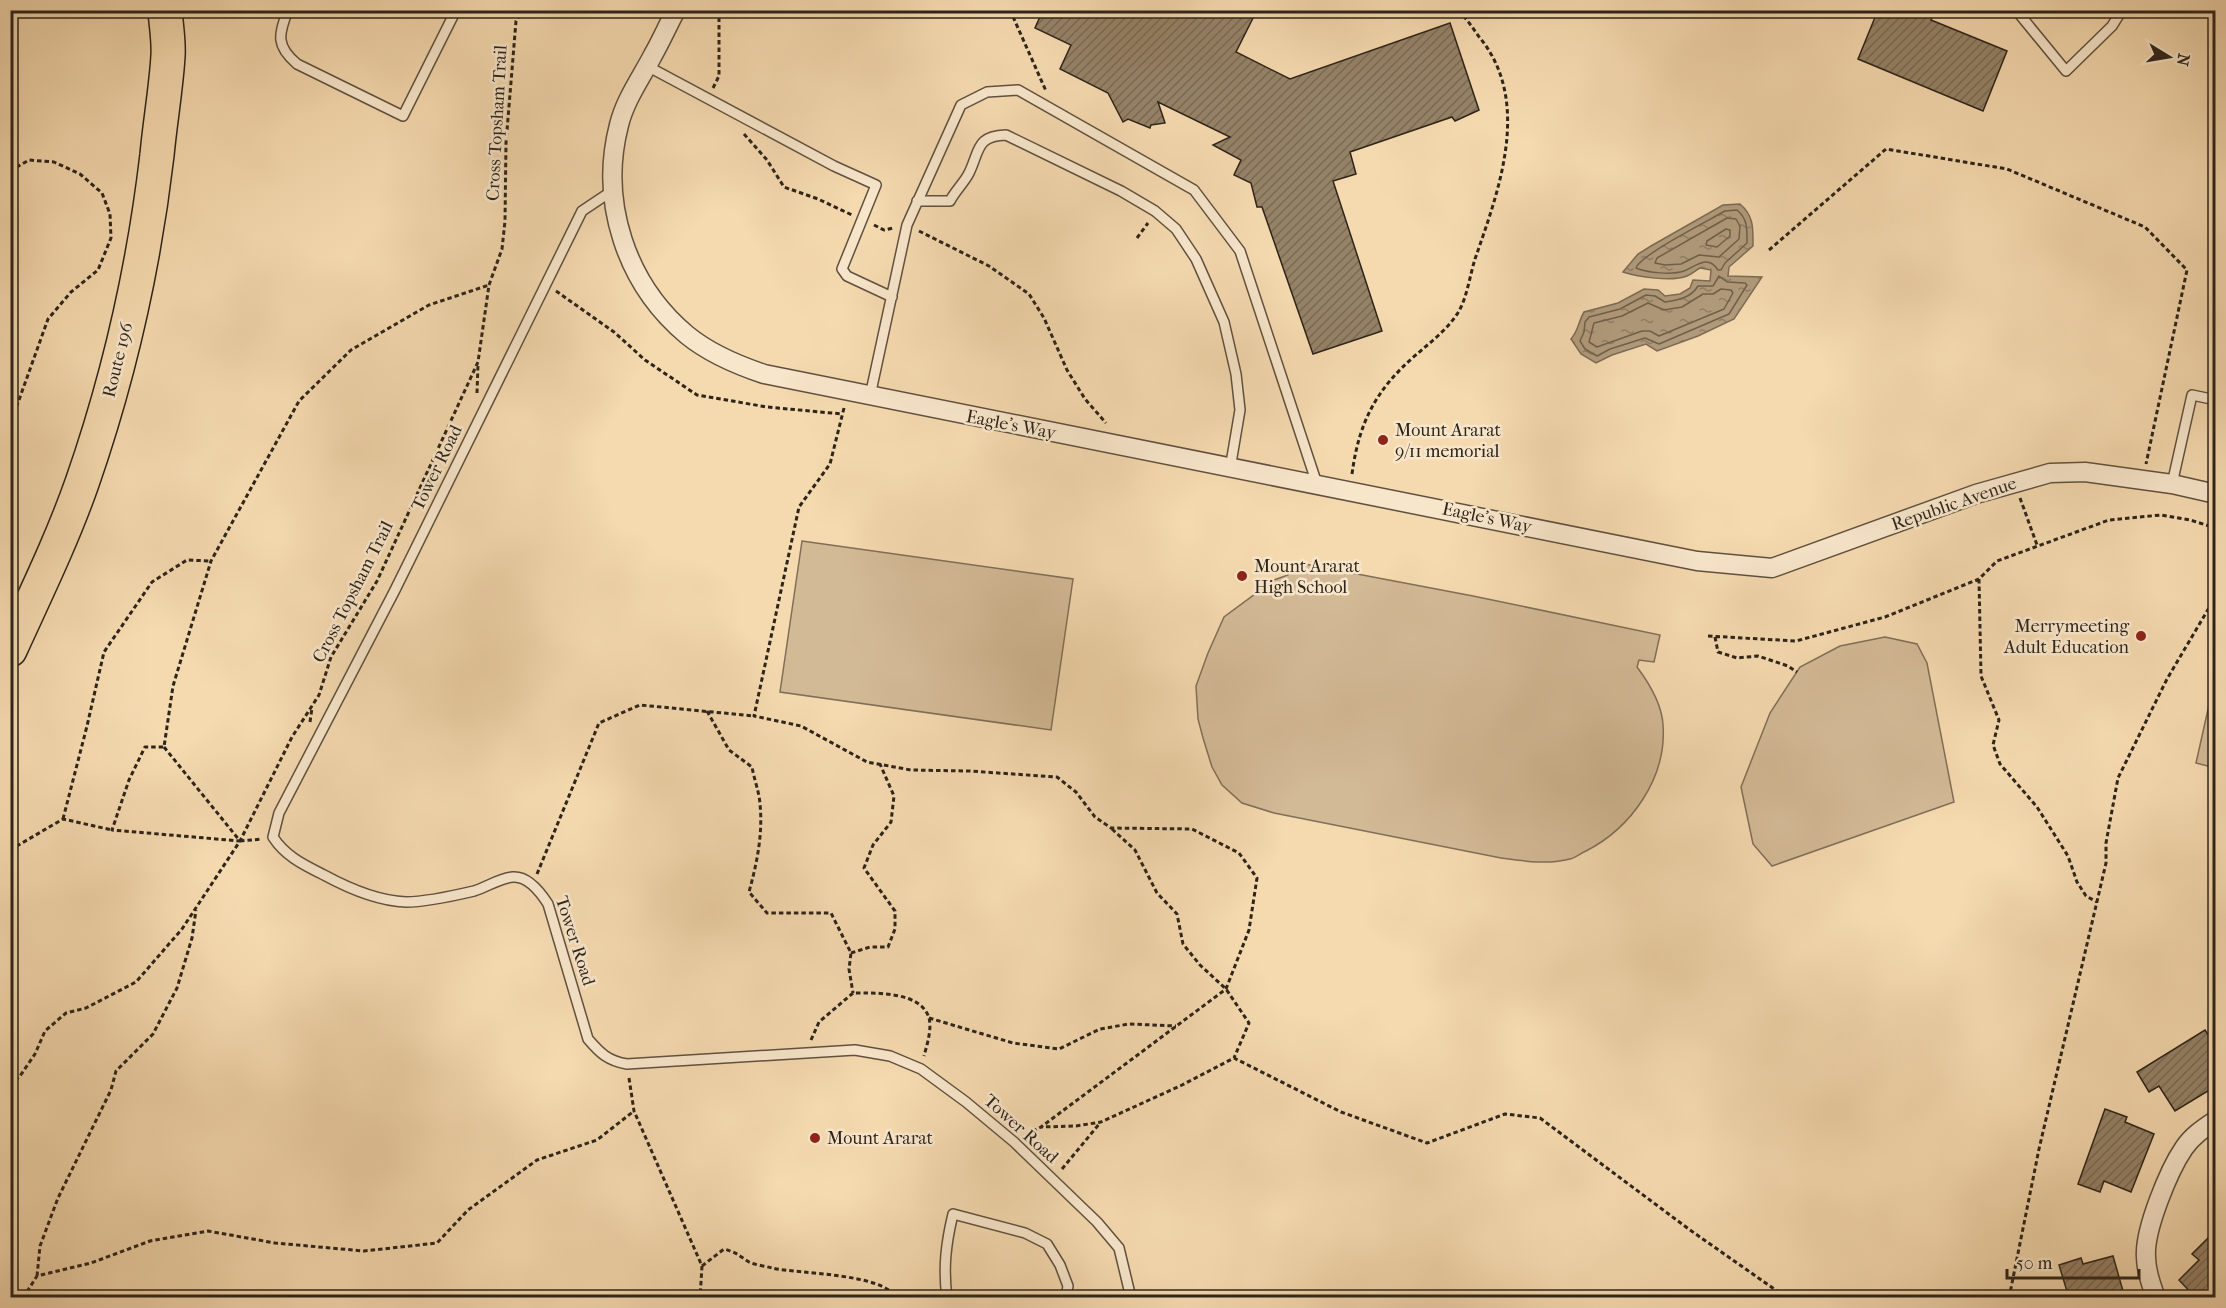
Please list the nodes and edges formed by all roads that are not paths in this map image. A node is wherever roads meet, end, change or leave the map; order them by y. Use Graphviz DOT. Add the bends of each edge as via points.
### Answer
graph roads {
  1 [pos="165,10"];
  2 [pos="183,10"];
  3 [pos="288,10"];
  4 [pos="456,10"];
  5 [pos="676,10"];
  6 [pos="2016,10"];
  7 [pos="2122,10"];
  8 [pos="168,55"];
  9 [pos="646,66"];
  10 [pos="612,191"];
  11 [pos="917,201"];
  12 [pos="892,297"];
  13 [pos="870,396"];
  14 [pos="2216,400"];
  15 [pos="1230,469"];
  16 [pos="1317,484"];
  17 [pos="2172,484"];
  18 [pos="2216,494"];
  19 [pos="1697,561"];
  20 [pos="10,650"];
  21 [pos="2216,1120"];
  22 [pos="947,1298"];
  23 [pos="1066,1298"];
  24 [pos="1131,1298"];
  25 [pos="2156,1298"];
  1 -- 8 [label="highway, Route 196"];
  2 -- 8 [label="highway, Route 196"];
  3 -- 4 [label="lane" via="280,41 284,53 403,116"];
  5 -- 9 [label="street, Eagle's Way"];
  6 -- 7 [label="lane" via="2066,71 2112,26"];
  8 -- 20 [label="highway, Route 196" via="139,274 106,410 59,542"];
  9 -- 10 [label="street, Eagle's Way" via="619,123"];
  9 -- 12 [label="lane" via="876,185 842,269 847,276"];
  10 -- 13 [label="street, Eagle's Way" via="616,222 631,263 647,293 688,336 735,364 764,374"];
  10 -- 24 [label="lane, Tower Road" via="582,211 395,590 279,813 273,837 281,849 302,864 338,883 365,894 406,902 475,891 514,877 524,879 549,904 588,1038 601,1055 614,1062 855,1050 921,1069 1014,1142 1097,1222 1119,1248"];
  11 -- 12 [label="lane" via="907,225"];
  11 -- 15 [label="lane" via="950,201 968,175 980,144 992,136 1006,135 1155,211 1176,229 1196,259 1224,322 1240,410"];
  11 -- 16 [label="lane" via="961,105 987,92 1017,90 1194,190 1240,251"];
  12 -- 13 [label="lane"];
  13 -- 15 [label="street, Eagle's Way"];
  14 -- 17 [label="lane" via="2192,395"];
  15 -- 16 [label="street, Eagle's Way"];
  16 -- 19 [label="street, Eagle's Way"];
  17 -- 18 [label="street, Republic Avenue"];
  17 -- 19 [label="street, Republic Avenue" via="2085,471 2050,473 1976,494 1772,568"];
  21 -- 25 [label="street" via="2185,1147 2151,1223 2145,1254"];
  22 -- 23 [label="lane" via="944,1262 953,1214 1025,1233 1047,1244 1068,1286"];
}
